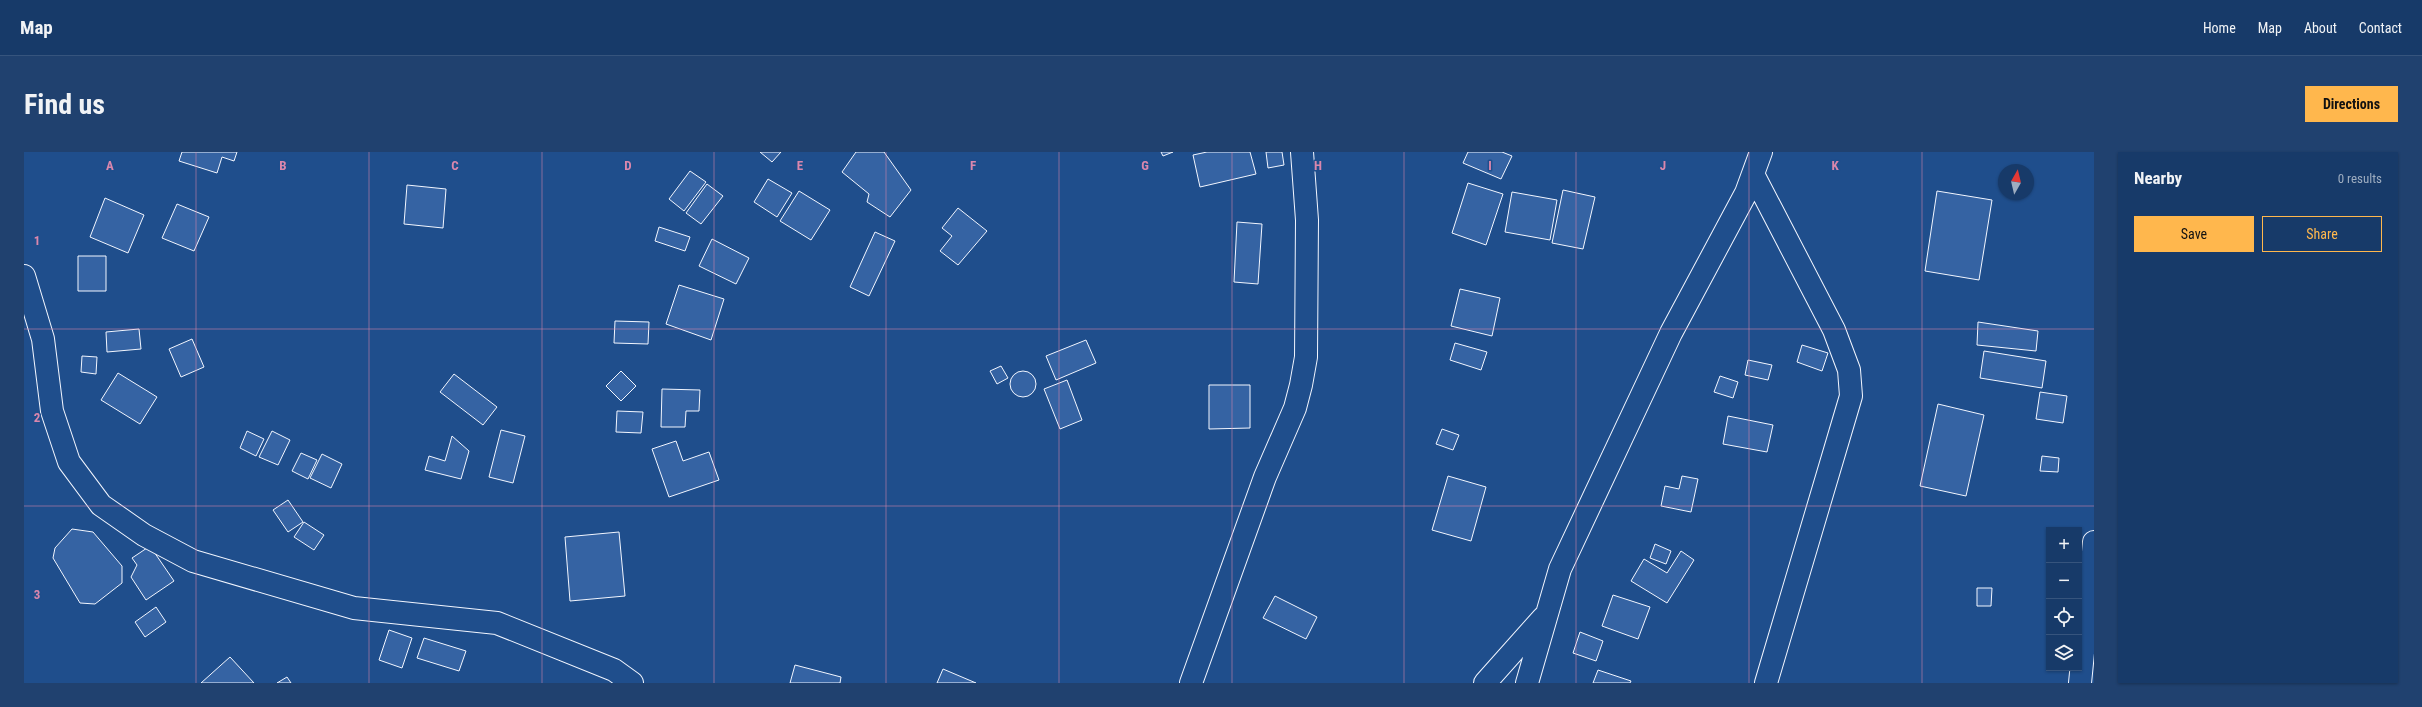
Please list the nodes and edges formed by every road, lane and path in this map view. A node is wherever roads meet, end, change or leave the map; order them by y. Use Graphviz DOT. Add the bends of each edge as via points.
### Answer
graph roads {
  1 [pos="1302,152"];
  2 [pos="1761,152"];
  3 [pos="1753,174"];
  4 [pos="24,276"];
  5 [pos="2094,542"];
  6 [pos="1547,615"];
  7 [pos="632,683"];
  8 [pos="1191,683"];
  9 [pos="1485,683"];
  10 [pos="1526,683"];
  11 [pos="1766,683"];
  12 [pos="2080,683"];
  1 -- 8 [label="street" via="1307,220 1306,357 1302,385"];
  2 -- 3 [label="street"];
  3 -- 6 [label="street" via="1746,193 1671,333 1560,569"];
  3 -- 11 [label="street" via="1834,330 1849,370 1851,396"];
  4 -- 7 [label="street" via="43,339 52,411 69,462 101,505 144,534 193,561 354,608 497,623 614,670"];
  5 -- 12 [label="street"];
  6 -- 9 [label="street"];
  6 -- 10 [label="street"];
}
